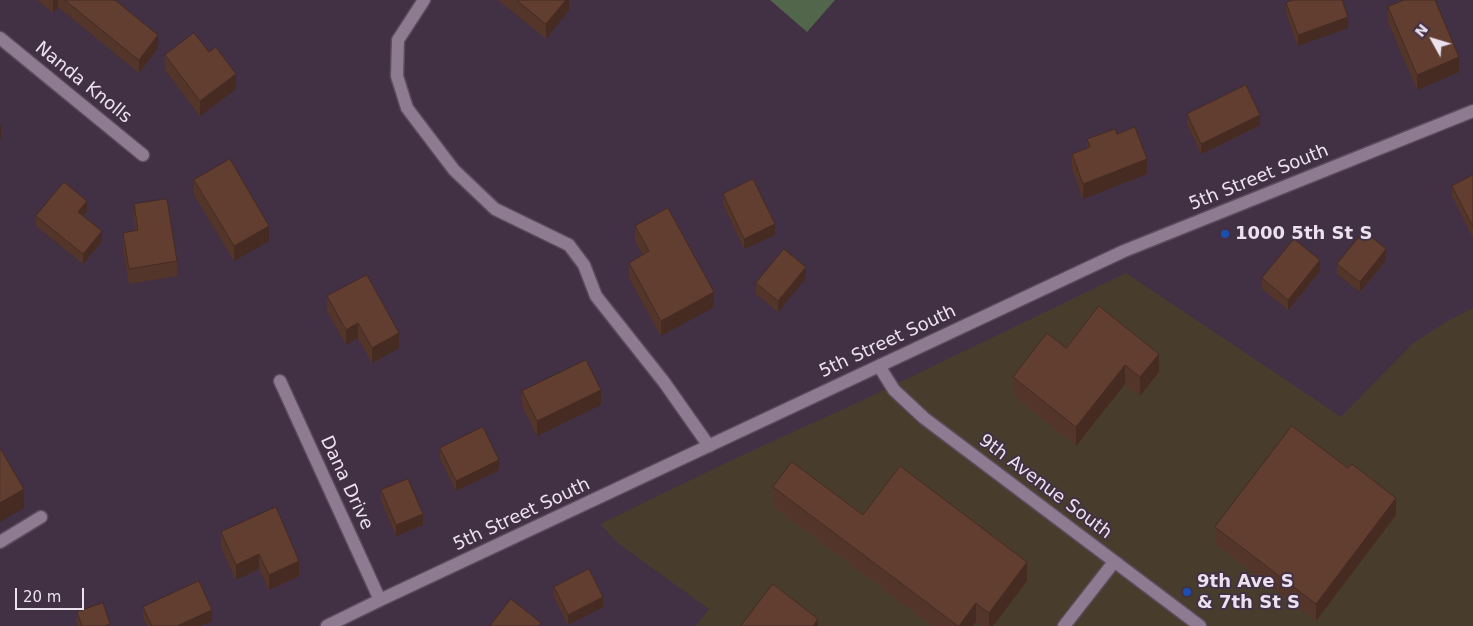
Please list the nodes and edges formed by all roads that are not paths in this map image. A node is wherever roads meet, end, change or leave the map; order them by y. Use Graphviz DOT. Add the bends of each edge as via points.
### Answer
graph roads {
  1 [pos="424,0"];
  2 [pos="0,38"];
  3 [pos="1473,111"];
  4 [pos="143,155"];
  5 [pos="879,366"];
  6 [pos="280,381"];
  7 [pos="709,446"];
  8 [pos="41,517"];
  9 [pos="0,542"];
  10 [pos="1114,562"];
  11 [pos="380,600"];
  12 [pos="327,626"];
  13 [pos="1064,626"];
  14 [pos="1200,626"];
  1 -- 7 [label="street" via="398,40 397,76 407,108 454,170 496,209 569,245 584,266 596,296 664,382"];
  2 -- 4 [label="street, Nanda Knolls"];
  3 -- 5 [label="street, 5th Street South" via="1124,251"];
  5 -- 7 [label="street, 5th Street South"];
  5 -- 10 [label="street, 9th Avenue South" via="894,390 924,418"];
  6 -- 11 [label="street, Dana Drive"];
  7 -- 11 [label="street, 5th Street South"];
  8 -- 9 [label="street"];
  10 -- 13 [label="street"];
  10 -- 14 [label="street, 9th Avenue South"];
  11 -- 12 [label="street, 5th Street South"];
}
